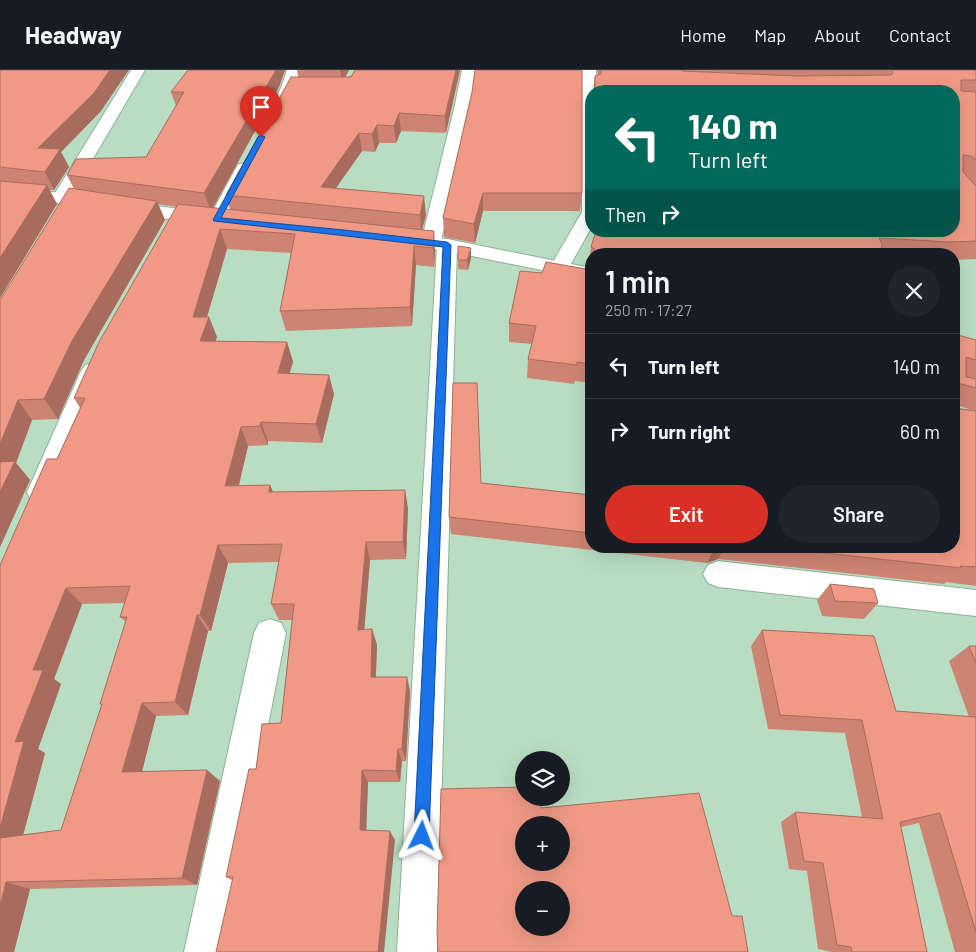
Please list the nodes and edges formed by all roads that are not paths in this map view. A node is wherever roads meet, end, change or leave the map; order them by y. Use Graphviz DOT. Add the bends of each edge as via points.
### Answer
graph roads {
  1 [pos="138,70"];
  2 [pos="294,70"];
  3 [pos="469,70"];
  4 [pos="589,70"];
  5 [pos="589,85"];
  6 [pos="269,123"];
  7 [pos="250,158"];
  8 [pos="0,192"];
  9 [pos="65,204"];
  10 [pos="217,220"];
  11 [pos="236,222"];
  12 [pos="585,223"];
  13 [pos="374,235"];
  14 [pos="439,243"];
  15 [pos="560,267"];
  16 [pos="585,273"];
  17 [pos="102,353"];
  18 [pos="29,516"];
  19 [pos="718,574"];
  20 [pos="976,603"];
  21 [pos="270,633"];
  22 [pos="204,952"];
  23 [pos="417,952"];
  1 -- 9 [label="street"];
  2 -- 6 [label="street" via="293,88"];
  3 -- 14 [label="street"];
  4 -- 5 [label="street"];
  7 -- 10 [label="street"];
  8 -- 9 [label="street"];
  9 -- 10 [label="street" via="174,223"];
  10 -- 11 [label="street"];
  12 -- 15 [label="street"];
  13 -- 14 [label="street"];
  14 -- 15 [label="street"];
  14 -- 23 [label="street"];
  15 -- 16 [label="street"];
  17 -- 18 [label="street"];
  19 -- 20 [label="street"];
  21 -- 22 [label="street"];
}
